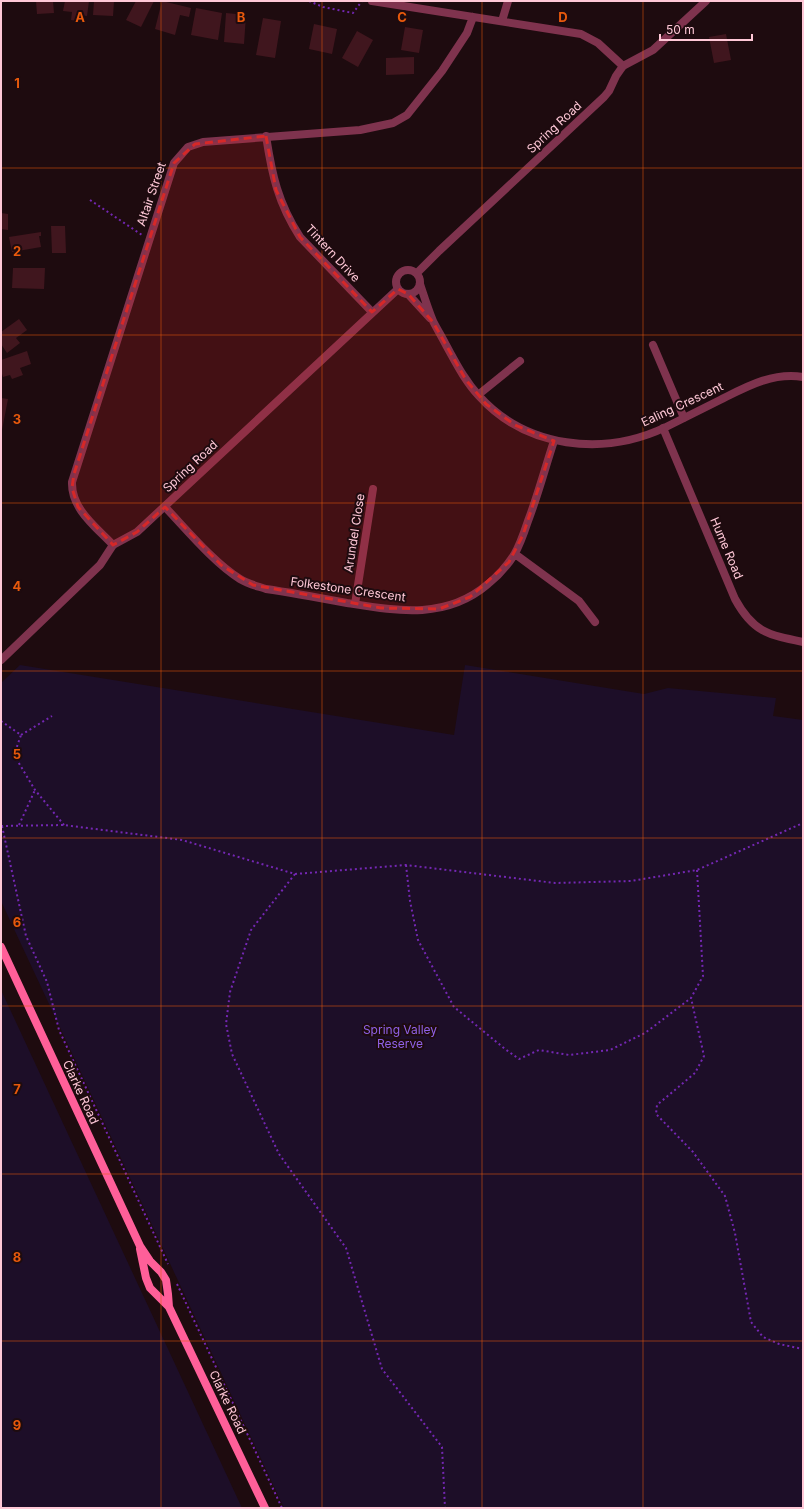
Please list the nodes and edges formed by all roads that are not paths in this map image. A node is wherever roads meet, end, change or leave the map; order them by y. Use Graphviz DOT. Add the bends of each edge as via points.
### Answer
graph roads {
  1 [pos="373,1"];
  2 [pos="508,1"];
  3 [pos="706,1"];
  4 [pos="473,17"];
  5 [pos="502,21"];
  6 [pos="623,66"];
  7 [pos="266,136"];
  8 [pos="417,274"];
  9 [pos="420,284"];
  10 [pos="398,289"];
  11 [pos="408,294"];
  12 [pos="372,312"];
  13 [pos="433,322"];
  14 [pos="653,345"];
  15 [pos="520,361"];
  16 [pos="803,377"];
  17 [pos="478,395"];
  18 [pos="684,418"];
  19 [pos="664,428"];
  20 [pos="554,441"];
  21 [pos="373,489"];
  22 [pos="165,506"];
  23 [pos="113,545"];
  24 [pos="515,554"];
  25 [pos="355,604"];
  26 [pos="595,622"];
  27 [pos="803,642"];
  28 [pos="1,660"];
  29 [pos="1,947"];
  30 [pos="140,1246"];
  31 [pos="169,1307"];
  32 [pos="265,1508"];
  1 -- 4 [label="street"];
  2 -- 5 [label="street"];
  3 -- 6 [label="street" via="653,50"];
  4 -- 5 [label="street"];
  4 -- 7 [label="street, Altair Street" via="467,33 442,71 412,110 401,119 383,126 360,130"];
  5 -- 6 [label="street" via="581,34 598,43"];
  6 -- 8 [label="street, Spring Road" via="604,97"];
  7 -- 12 [label="street, Tintern Drive" via="276,190 293,226 300,237"];
  7 -- 23 [label="street, Altair Street" via="195,144 183,152 170,171 72,482 73,496 78,507"];
  8 -- 9 [label="street"];
  8 -- 10 [label="street" via="410,270 402,271 396,277"];
  9 -- 11 [label="street" via="415,292"];
  9 -- 13 [label="street, Ealing Crescent"];
  10 -- 11 [label="street"];
  10 -- 12 [label="street, Spring Road"];
  11 -- 13 [label="street, Ealing Crescent"];
  12 -- 22 [label="street, Spring Road"];
  13 -- 17 [label="street, Ealing Crescent" via="466,380"];
  14 -- 18 [label="street"];
  15 -- 17 [label="street"];
  16 -- 18 [label="street, Ealing Crescent" via="779,377 752,384"];
  17 -- 20 [label="street, Ealing Crescent" via="515,425"];
  18 -- 19 [label="street, Ealing Crescent"];
  19 -- 20 [label="street, Ealing Crescent" via="629,440 606,444 584,445"];
  19 -- 27 [label="street, Hume Road" via="735,599 743,612 764,632"];
  20 -- 24 [label="street, Folkestone Crescent"];
  21 -- 25 [label="street, Arundel Close"];
  22 -- 23 [label="street, Spring Road" via="137,532"];
  22 -- 25 [label="street, Folkestone Crescent" via="221,565 241,579 266,589"];
  23 -- 28 [label="street, Spring Road" via="100,565"];
  24 -- 25 [label="street, Folkestone Crescent" via="502,571 484,587 470,598 455,604 421,611"];
  24 -- 26 [label="street" via="580,601"];
  29 -- 30 [label="main road, Clarke Road"];
  30 -- 31 [label="main road, Clarke Road" via="150,1288"];
  30 -- 31 [label="main road, Clarke Road" via="166,1280"];
  31 -- 32 [label="main road, Clarke Road"];
}
